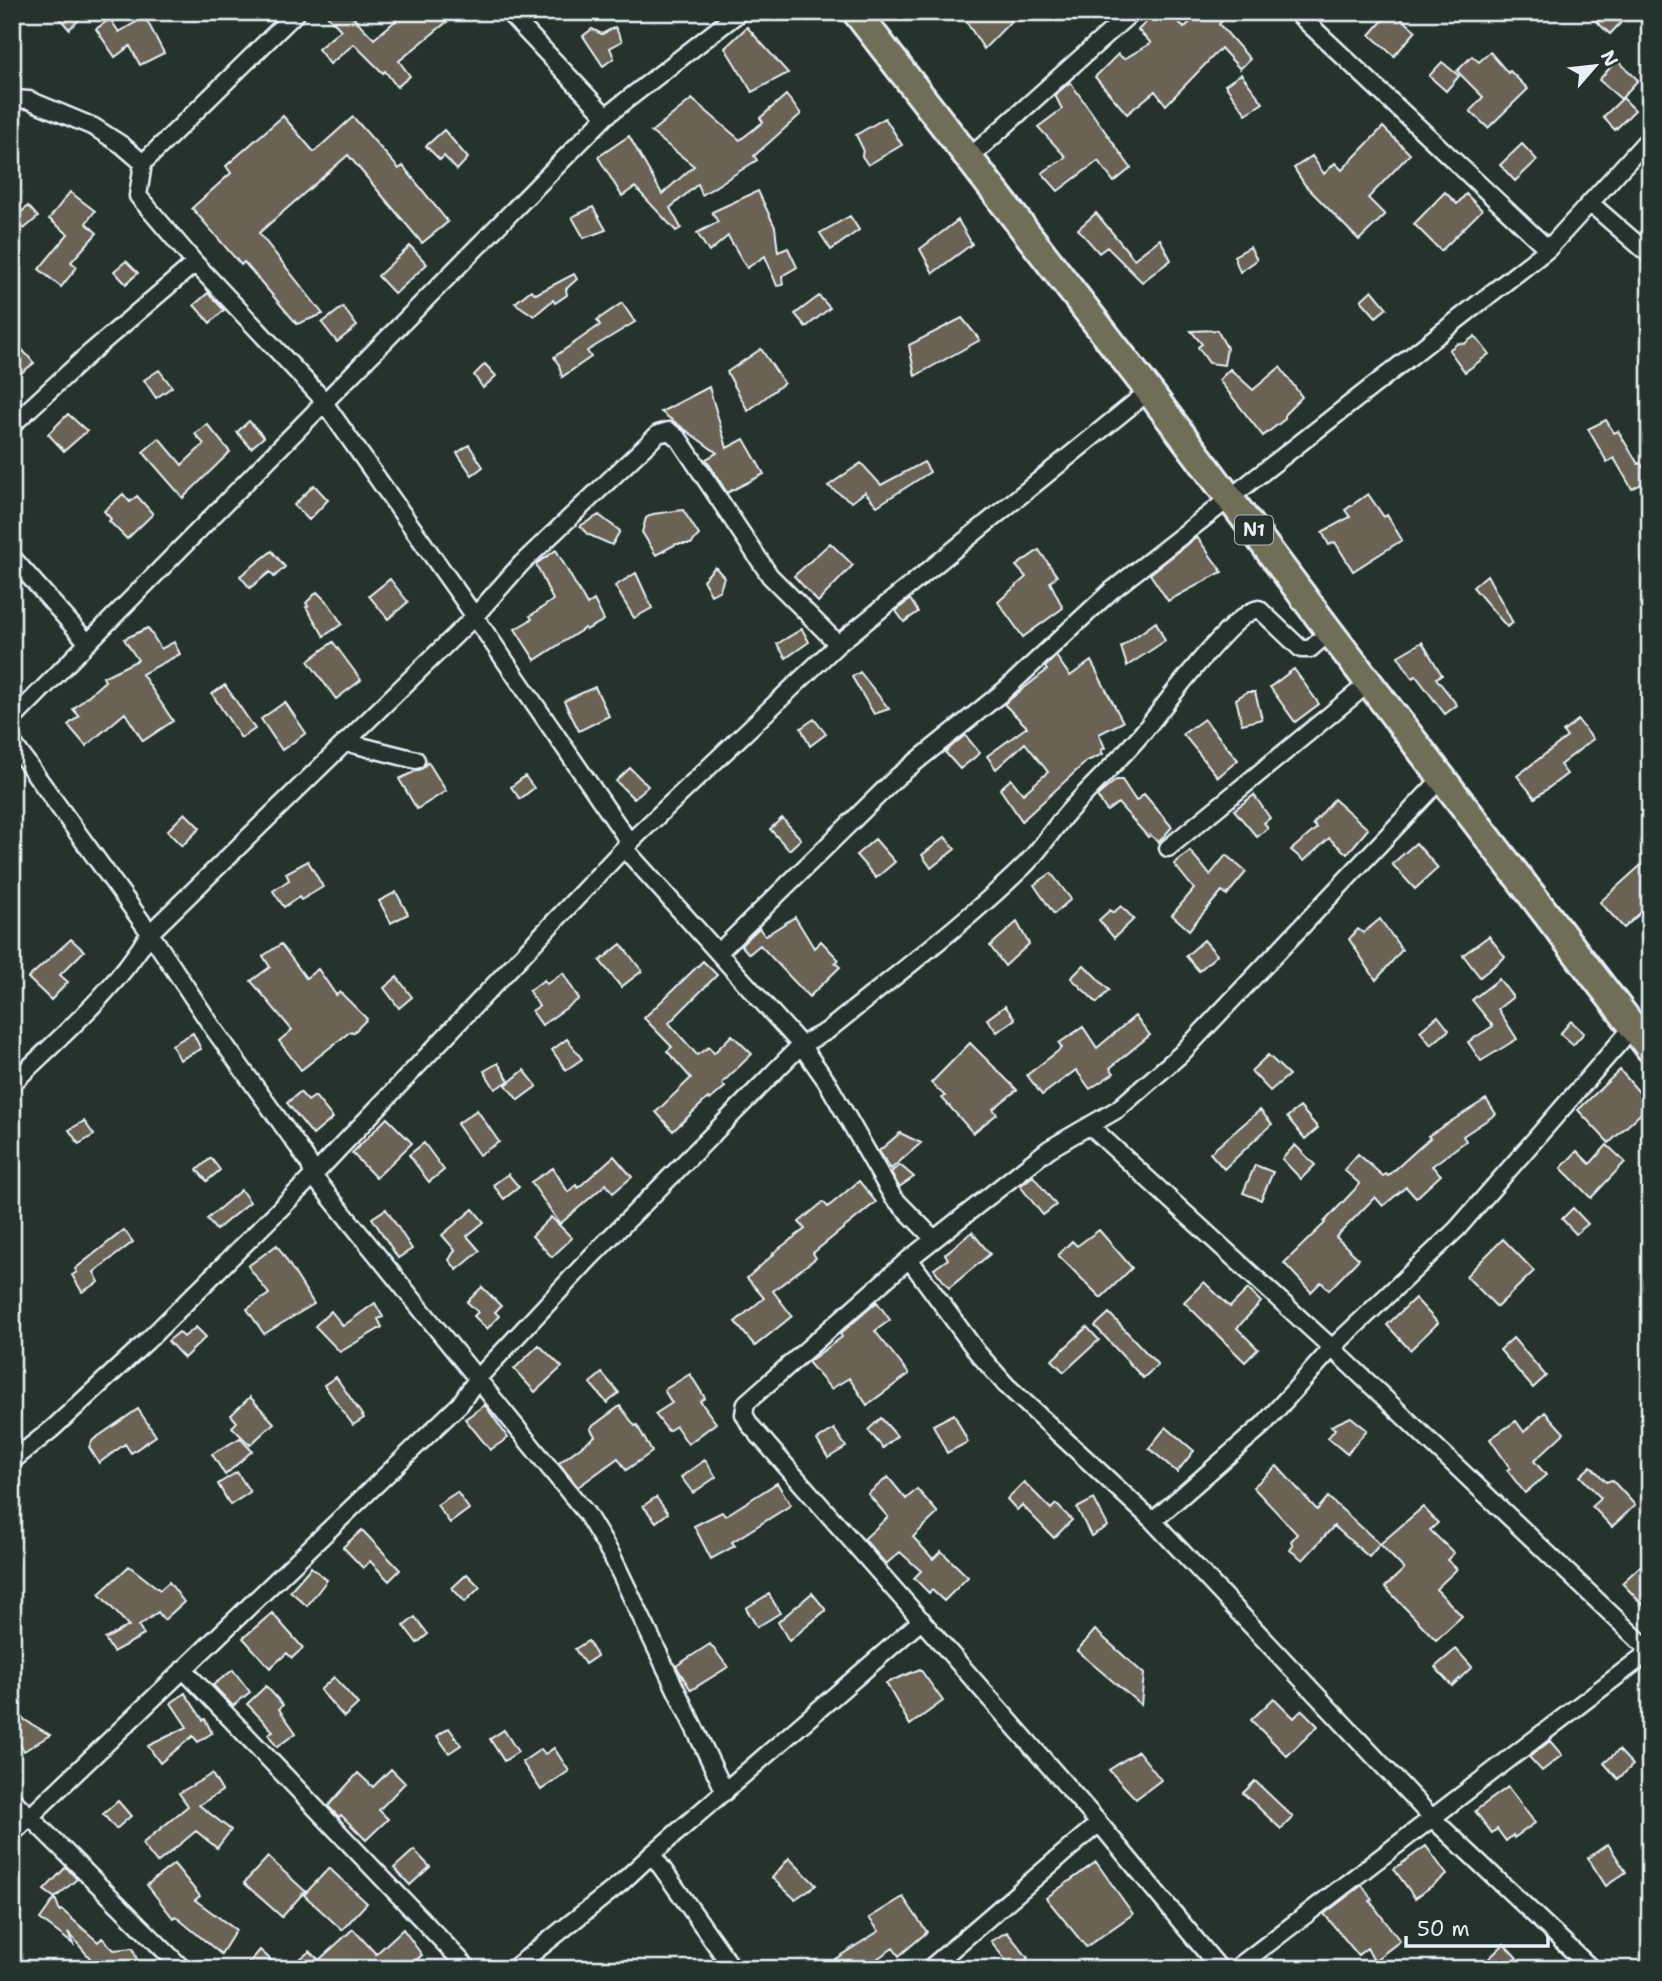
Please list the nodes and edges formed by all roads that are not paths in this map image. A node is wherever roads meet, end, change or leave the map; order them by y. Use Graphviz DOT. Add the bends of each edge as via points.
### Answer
graph roads {
  1 [pos="297,12"];
  2 [pos="508,12"];
  3 [pos="740,12"];
  4 [pos="856,12"];
  5 [pos="1132,12"];
  6 [pos="1296,12"];
  7 [pos="12,99"];
  8 [pos="606,116"];
  9 [pos="1650,137"];
  10 [pos="969,159"];
  11 [pos="143,163"];
  12 [pos="1590,204"];
  13 [pos="1548,249"];
  14 [pos="1650,255"];
  15 [pos="195,263"];
  16 [pos="1149,390"];
  17 [pos="325,403"];
  18 [pos="12,425"];
  19 [pos="1229,496"];
  20 [pos="12,557"];
  21 [pos="474,616"];
  22 [pos="1330,632"];
  23 [pos="88,643"];
  24 [pos="838,644"];
  25 [pos="1370,682"];
  26 [pos="12,720"];
  27 [pos="345,742"];
  28 [pos="12,743"];
  29 [pos="416,760"];
  30 [pos="1443,777"];
  31 [pos="627,846"];
  32 [pos="1168,848"];
  33 [pos="150,933"];
  34 [pos="718,953"];
  35 [pos="1633,1027"];
  36 [pos="801,1045"];
  37 [pos="1650,1049"];
  38 [pos="12,1084"];
  39 [pos="1090,1126"];
  40 [pos="313,1177"];
  41 [pos="934,1239"];
  42 [pos="908,1259"];
  43 [pos="1332,1348"];
  44 [pos="477,1379"];
  45 [pos="12,1461"];
  46 [pos="1153,1521"];
  47 [pos="922,1620"];
  48 [pos="1650,1651"];
  49 [pos="183,1669"];
  50 [pos="725,1792"];
  51 [pos="12,1799"];
  52 [pos="30,1816"];
  53 [pos="1432,1818"];
  54 [pos="1099,1823"];
  55 [pos="12,1834"];
  56 [pos="652,1854"];
  57 [pos="1582,1966"];
  58 [pos="183,1969"];
  59 [pos="469,1969"];
  60 [pos="513,1969"];
  61 [pos="733,1969"];
  62 [pos="929,1969"];
  63 [pos="1220,1969"];
  64 [pos="1235,1969"];
  1 -- 11 [label="street"];
  2 -- 8 [label="street"];
  3 -- 8 [label="street"];
  4 -- 10 [label="highway, N1"];
  5 -- 10 [label="street"];
  6 -- 13 [label="street"];
  7 -- 11 [label="street" via="29,100 94,127"];
  8 -- 17 [label="street"];
  9 -- 12 [label="street"];
  10 -- 16 [label="highway, N1"];
  11 -- 15 [label="street" via="138,196"];
  12 -- 13 [label="street"];
  12 -- 14 [label="street"];
  13 -- 19 [label="street"];
  15 -- 17 [label="street"];
  15 -- 18 [label="street"];
  16 -- 19 [label="highway, N1"];
  16 -- 24 [label="street"];
  17 -- 21 [label="street"];
  17 -- 23 [label="street"];
  19 -- 22 [label="highway, N1"];
  19 -- 34 [label="street" via="1111,591 1005,690 897,777"];
  20 -- 23 [label="street"];
  21 -- 24 [label="street" via="521,564 658,434 669,430 770,576"];
  21 -- 27 [label="street"];
  21 -- 31 [label="street"];
  22 -- 25 [label="highway, N1"];
  22 -- 36 [label="street" via="1310,649 1301,649 1259,609 1244,616 1026,864 827,1031"];
  23 -- 26 [label="street"];
  24 -- 31 [label="street"];
  25 -- 30 [label="highway, N1"];
  25 -- 32 [label="street"];
  27 -- 29 [label="street"];
  27 -- 33 [label="street"];
  28 -- 33 [label="street"];
  30 -- 35 [label="highway, N1"];
  30 -- 39 [label="street" via="1181,1054 1118,1109"];
  31 -- 34 [label="street"];
  31 -- 40 [label="street"];
  33 -- 38 [label="street" via="127,969"];
  33 -- 40 [label="street" via="299,1148"];
  34 -- 36 [label="street"];
  35 -- 37 [label="highway, N1"];
  35 -- 43 [label="street" via="1457,1229"];
  36 -- 41 [label="street" via="893,1197"];
  36 -- 44 [label="street"];
  39 -- 41 [label="street" via="1032,1161"];
  39 -- 43 [label="street"];
  40 -- 44 [label="street"];
  40 -- 45 [label="street" via="146,1342"];
  41 -- 42 [label="street"];
  42 -- 46 [label="street" via="1006,1385"];
  42 -- 47 [label="street" via="746,1402 744,1414"];
  43 -- 46 [label="street" via="1245,1443"];
  43 -- 48 [label="street"];
  44 -- 49 [label="street" via="460,1404"];
  44 -- 50 [label="street" via="586,1513 612,1556"];
  46 -- 53 [label="street"];
  47 -- 50 [label="street"];
  47 -- 54 [label="street"];
  48 -- 53 [label="street"];
  49 -- 52 [label="street"];
  49 -- 59 [label="street"];
  50 -- 56 [label="street"];
  51 -- 52 [label="street"];
  52 -- 55 [label="street"];
  52 -- 58 [label="street"];
  53 -- 57 [label="street"];
  53 -- 64 [label="street"];
  54 -- 62 [label="street"];
  54 -- 63 [label="street"];
  56 -- 60 [label="street"];
  56 -- 61 [label="street"];
}
